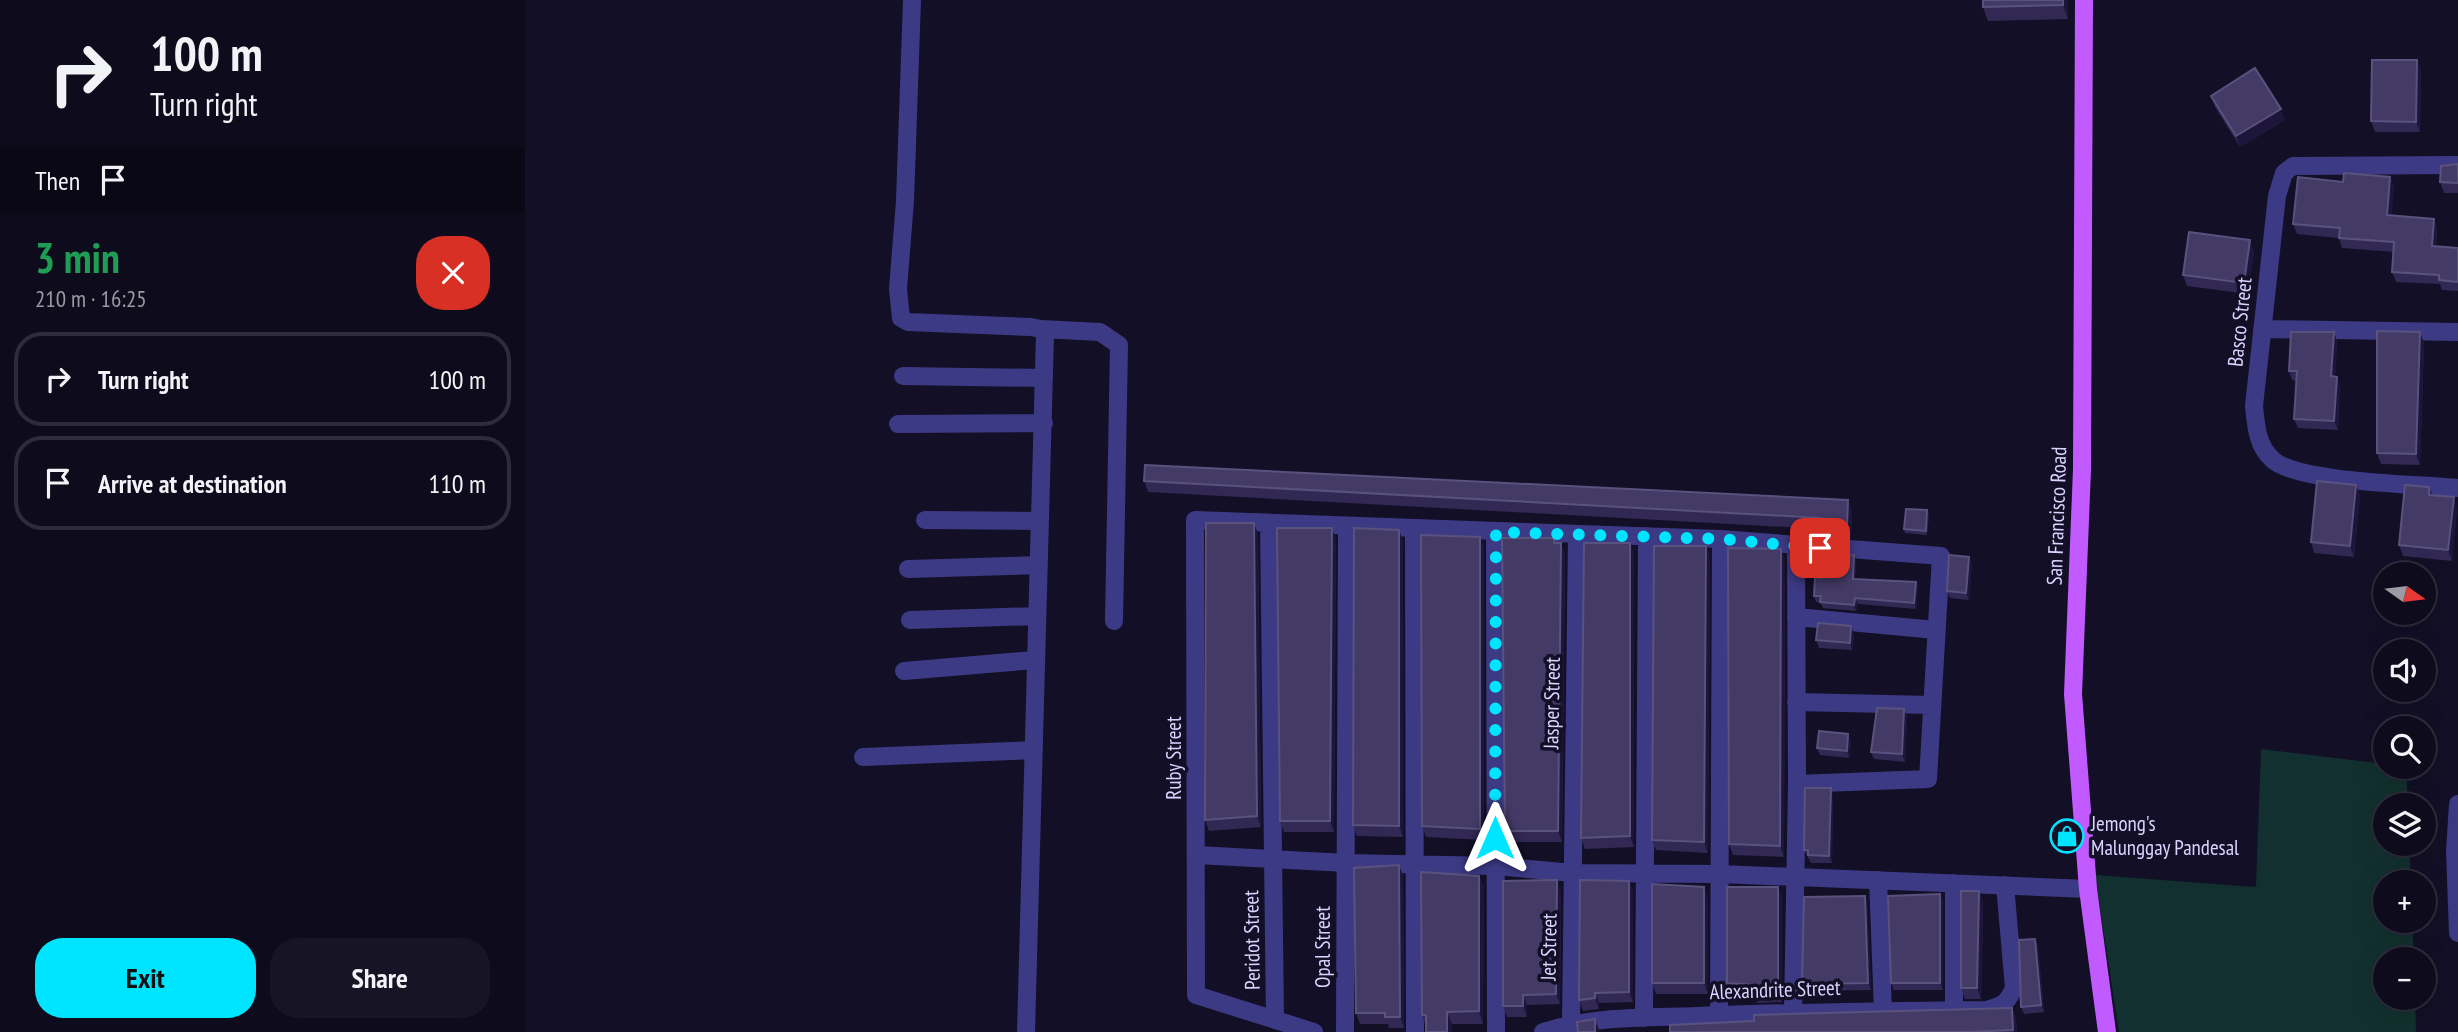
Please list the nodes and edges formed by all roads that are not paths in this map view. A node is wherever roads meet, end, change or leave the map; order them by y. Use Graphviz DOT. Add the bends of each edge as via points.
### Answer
graph roads {
  1 [pos="912,0"];
  2 [pos="2084,0"];
  3 [pos="2458,165"];
  4 [pos="1041,329"];
  5 [pos="2262,329"];
  6 [pos="2458,332"];
  7 [pos="903,376"];
  8 [pos="1044,378"];
  9 [pos="1044,423"];
  10 [pos="898,424"];
  11 [pos="2458,488"];
  12 [pos="925,520"];
  13 [pos="1039,521"];
  14 [pos="1269,524"];
  15 [pos="1347,527"];
  16 [pos="1414,529"];
  17 [pos="1496,532"];
  18 [pos="1577,534"];
  19 [pos="1647,536"];
  20 [pos="1721,539"];
  21 [pos="1796,546"];
  22 [pos="1039,565"];
  23 [pos="908,569"];
  24 [pos="1037,616"];
  25 [pos="1796,617"];
  26 [pos="909,620"];
  27 [pos="1114,621"];
  28 [pos="1936,629"];
  29 [pos="1034,660"];
  30 [pos="904,671"];
  31 [pos="1795,702"];
  32 [pos="1931,705"];
  33 [pos="1034,750"];
  34 [pos="863,757"];
  35 [pos="1797,784"];
  36 [pos="2458,804"];
  37 [pos="1197,855"];
  38 [pos="1273,860"];
  39 [pos="1346,863"];
  40 [pos="1415,863"];
  41 [pos="1495,866"];
  42 [pos="1644,872"];
  43 [pos="1573,873"];
  44 [pos="1720,874"];
  45 [pos="1794,877"];
  46 [pos="1878,880"];
  47 [pos="1954,883"];
  48 [pos="2005,885"];
  49 [pos="2088,888"];
  50 [pos="2458,909"];
  51 [pos="2458,933"];
  52 [pos="1954,1010"];
  53 [pos="1793,1011"];
  54 [pos="1883,1011"];
  55 [pos="1719,1015"];
  56 [pos="1644,1018"];
  57 [pos="1275,1019"];
  58 [pos="1571,1023"];
  59 [pos="1026,1032"];
  60 [pos="1314,1032"];
  61 [pos="1345,1032"];
  62 [pos="1415,1032"];
  63 [pos="1496,1032"];
  64 [pos="1543,1032"];
  65 [pos="2107,1032"];
  1 -- 4 [label="street" via="898,289 901,318"];
  2 -- 49 [label="main road, San Francisco Road" via="2082,470 2073,694"];
  3 -- 5 [label="street, Basco Street" via="2293,166 2284,173 2277,196"];
  4 -- 8 [label="street" via="1045,334"];
  4 -- 27 [label="street" via="1100,332 1119,345"];
  5 -- 6 [label="street"];
  5 -- 11 [label="street, Basco Street" via="2253,406 2257,435 2275,463 2314,476"];
  7 -- 8 [label="street"];
  8 -- 9 [label="street"];
  9 -- 10 [label="street"];
  9 -- 13 [label="street"];
  12 -- 13 [label="street"];
  13 -- 22 [label="street"];
  14 -- 15 [label="street"];
  14 -- 37 [label="street, Ruby Street" via="1195,520"];
  14 -- 38 [label="street, Peridot Street"];
  15 -- 16 [label="street"];
  15 -- 39 [label="street, Opal Street"];
  16 -- 17 [label="street"];
  16 -- 40 [label="street"];
  17 -- 18 [label="street"];
  17 -- 41 [label="street"];
  18 -- 19 [label="street"];
  18 -- 43 [label="street, Jasper Street"];
  19 -- 20 [label="street"];
  19 -- 42 [label="street"];
  20 -- 21 [label="street"];
  20 -- 44 [label="street"];
  21 -- 25 [label="street"];
  21 -- 28 [label="street" via="1941,556"];
  22 -- 23 [label="street"];
  22 -- 24 [label="street"];
  24 -- 26 [label="street"];
  24 -- 29 [label="street"];
  25 -- 28 [label="street"];
  25 -- 31 [label="street"];
  28 -- 32 [label="street"];
  29 -- 30 [label="street"];
  29 -- 33 [label="street"];
  31 -- 32 [label="street"];
  31 -- 35 [label="street"];
  32 -- 35 [label="street" via="1928,779"];
  33 -- 34 [label="street"];
  33 -- 59 [label="street"];
  35 -- 45 [label="street"];
  36 -- 50 [label="street"];
  37 -- 38 [label="street"];
  37 -- 57 [label="street, Ruby Street" via="1196,995"];
  38 -- 39 [label="street"];
  38 -- 57 [label="street, Peridot Street"];
  39 -- 40 [label="street"];
  39 -- 61 [label="street, Opal Street"];
  40 -- 41 [label="street"];
  40 -- 62 [label="street"];
  41 -- 43 [label="street"];
  41 -- 63 [label="street"];
  42 -- 43 [label="street"];
  42 -- 44 [label="street"];
  42 -- 56 [label="street"];
  43 -- 58 [label="street, Jet Street"];
  44 -- 45 [label="street"];
  44 -- 55 [label="street"];
  45 -- 46 [label="street"];
  45 -- 53 [label="street"];
  46 -- 47 [label="street"];
  46 -- 54 [label="street"];
  47 -- 48 [label="street"];
  47 -- 52 [label="street"];
  48 -- 49 [label="street"];
  48 -- 52 [label="street, Alexandrite Street" via="2014,988 2008,1002 1987,1010"];
  49 -- 65 [label="main road, San Francisco Road"];
  50 -- 51 [label="street"];
  52 -- 54 [label="street, Alexandrite Street"];
  53 -- 54 [label="street, Alexandrite Street"];
  53 -- 55 [label="street, Alexandrite Street"];
  55 -- 56 [label="street, Alexandrite Street"];
  56 -- 58 [label="street, Alexandrite Street"];
  57 -- 60 [label="street"];
  58 -- 64 [label="street, Alexandrite Street"];
}
